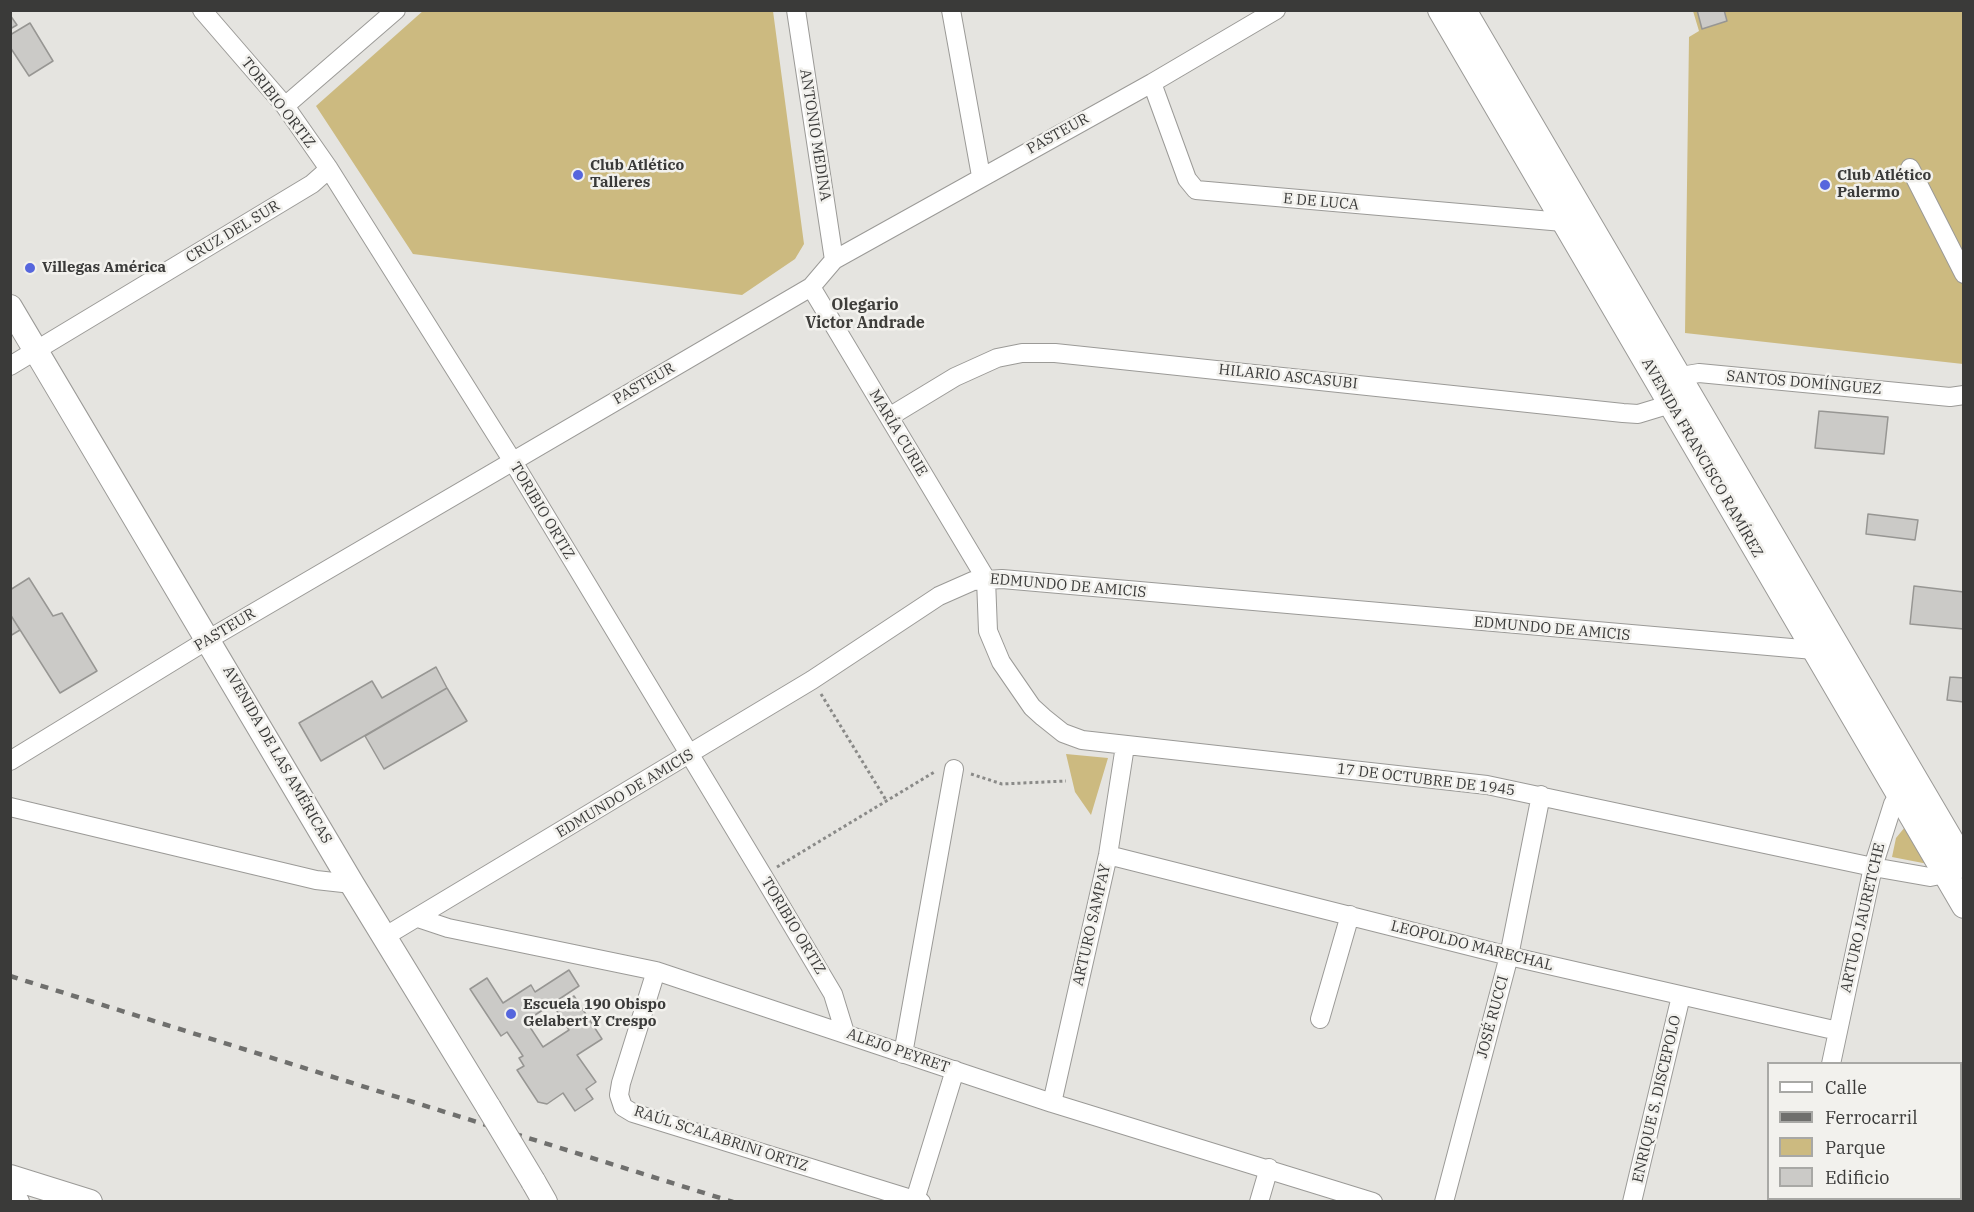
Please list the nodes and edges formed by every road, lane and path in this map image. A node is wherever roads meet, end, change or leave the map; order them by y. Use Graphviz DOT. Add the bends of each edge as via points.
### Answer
graph roads {
  1 [pos="202,10"];
  2 [pos="396,10"];
  3 [pos="796,10"];
  4 [pos="951,10"];
  5 [pos="1276,10"];
  6 [pos="1440,10"];
  7 [pos="1464,10"];
  8 [pos="1152,83"];
  9 [pos="285,106"];
  10 [pos="1910,168"];
  11 [pos="329,169"];
  12 [pos="981,177"];
  13 [pos="1563,222"];
  14 [pos="834,260"];
  15 [pos="1964,274"];
  16 [pos="810,287"];
  17 [pos="10,307"];
  18 [pos="36,350"];
  19 [pos="1647,362"];
  20 [pos="10,366"];
  21 [pos="1681,376"];
  22 [pos="1964,395"];
  23 [pos="1671,404"];
  24 [pos="889,417"];
  25 [pos="512,460"];
  26 [pos="986,579"];
  27 [pos="209,639"];
  28 [pos="1814,650"];
  29 [pos="812,680"];
  30 [pos="1125,746"];
  31 [pos="689,756"];
  32 [pos="10,761"];
  33 [pos="954,769"];
  34 [pos="1066,781"];
  35 [pos="1908,790"];
  36 [pos="1541,795"];
  37 [pos="886,800"];
  38 [pos="10,807"];
  39 [pos="1108,855"];
  40 [pos="1873,867"];
  41 [pos="1958,869"];
  42 [pos="763,876"];
  43 [pos="352,884"];
  44 [pos="1964,906"];
  45 [pos="1350,915"];
  46 [pos="418,918"];
  47 [pos="384,937"];
  48 [pos="1509,956"];
  49 [pos="656,971"];
  50 [pos="1681,996"];
  51 [pos="1320,1019"];
  52 [pos="1838,1031"];
  53 [pos="845,1033"];
  54 [pos="903,1054"];
  55 [pos="1831,1062"];
  56 [pos="955,1070"];
  57 [pos="1052,1103"];
  58 [pos="1269,1168"];
  59 [pos="10,1177"];
  60 [pos="539,1191"];
  61 [pos="10,1200"];
  62 [pos="918,1201"];
  63 [pos="16,1202"];
  64 [pos="90,1202"];
  65 [pos="1259,1202"];
  66 [pos="1373,1202"];
  67 [pos="1444,1202"];
  68 [pos="1632,1202"];
  1 -- 9 [label="street, TORIBIO ORTIZ"];
  2 -- 9 [label="street"];
  3 -- 14 [label="street, ANTONIO MEDINA"];
  4 -- 12 [label="street"];
  5 -- 8 [label="street, PASTEUR"];
  6 -- 13 [label="main road, AVENIDA FRANCISCO RAMÍREZ"];
  7 -- 21 [label="main road, AVENIDA FRANCISCO RAMÍREZ"];
  8 -- 12 [label="street, PASTEUR"];
  8 -- 13 [label="street, E DE LUCA" via="1181,166 1196,190"];
  9 -- 11 [label="street, TORIBIO ORTIZ"];
  10 -- 15 [label="street"];
  11 -- 18 [label="street, CRUZ DEL SUR" via="312,184"];
  11 -- 25 [label="street, TORIBIO ORTIZ"];
  12 -- 14 [label="street, PASTEUR"];
  13 -- 19 [label="main road, AVENIDA FRANCISCO RAMÍREZ"];
  14 -- 16 [label="street, PASTEUR"];
  16 -- 24 [label="street, MARÍA CURIE"];
  16 -- 25 [label="street, PASTEUR"];
  17 -- 18 [label="main road, AVENIDA DE LAS AMÉRICAS"];
  18 -- 20 [label="street, CRUZ DEL SUR"];
  18 -- 27 [label="main road, AVENIDA DE LAS AMÉRICAS"];
  19 -- 21 [label="street, SANTOS DOMÍNGUEZ"];
  19 -- 23 [label="main road, AVENIDA FRANCISCO RAMÍREZ"];
  21 -- 22 [label="street, SANTOS DOMÍNGUEZ" via="1706,374 1950,397"];
  21 -- 23 [label="street"];
  21 -- 35 [label="main road, AVENIDA FRANCISCO RAMÍREZ"];
  23 -- 24 [label="street, HILARIO ASCASUBI" via="1638,414 1623,413 1044,353 1005,356 980,365"];
  23 -- 28 [label="main road, AVENIDA FRANCISCO RAMÍREZ"];
  24 -- 26 [label="street, MARÍA CURIE"];
  25 -- 27 [label="street, PASTEUR"];
  25 -- 31 [label="street, TORIBIO ORTIZ"];
  26 -- 28 [label="street, EDMUNDO DE AMICIS"];
  26 -- 29 [label="street, EDMUNDO DE AMICIS" via="957,586 939,596"];
  26 -- 30 [label="street, 17 DE OCTUBRE DE 1945" via="992,647 1032,707 1063,732 1082,740"];
  27 -- 32 [label="street, PASTEUR"];
  27 -- 43 [label="main road, AVENIDA DE LAS AMÉRICAS"];
  28 -- 35 [label="main road, AVENIDA FRANCISCO RAMÍREZ"];
  29 -- 31 [label="street, EDMUNDO DE AMICIS"];
  29 -- 37 [label="path"];
  30 -- 36 [label="street, 17 DE OCTUBRE DE 1945" via="1487,785"];
  30 -- 39 [label="street, ARTURO SAMPAY"];
  31 -- 42 [label="street, TORIBIO ORTIZ"];
  31 -- 46 [label="street, EDMUNDO DE AMICIS"];
  33 -- 34 [label="path" via="1002,784"];
  33 -- 37 [label="path" via="943,767"];
  33 -- 54 [label="street"];
  35 -- 40 [label="street, ARTURO JAURETCHE" via="1886,823"];
  35 -- 41 [label="main road, AVENIDA FRANCISCO RAMÍREZ"];
  36 -- 40 [label="street, 17 DE OCTUBRE DE 1945"];
  36 -- 48 [label="street, JOSÉ RUCCI"];
  37 -- 42 [label="path"];
  38 -- 43 [label="street" via="316,880"];
  39 -- 45 [label="street, LEOPOLDO MARECHAL"];
  39 -- 57 [label="street, ARTURO SAMPAY"];
  40 -- 41 [label="street, 17 DE OCTUBRE DE 1945" via="1930,877"];
  40 -- 52 [label="street, ARTURO JAURETCHE"];
  41 -- 44 [label="main road, AVENIDA FRANCISCO RAMÍREZ"];
  42 -- 53 [label="street, TORIBIO ORTIZ" via="833,994"];
  43 -- 47 [label="main road, AVENIDA DE LAS AMÉRICAS"];
  45 -- 48 [label="street, LEOPOLDO MARECHAL"];
  45 -- 51 [label="street"];
  46 -- 47 [label="street, EDMUNDO DE AMICIS"];
  46 -- 49 [label="street, ALEJO PEYRET" via="448,928"];
  47 -- 60 [label="main road, AVENIDA DE LAS AMÉRICAS, bridge"];
  48 -- 50 [label="street, LEOPOLDO MARECHAL"];
  48 -- 67 [label="street, JOSÉ RUCCI"];
  49 -- 53 [label="street, ALEJO PEYRET"];
  49 -- 62 [label="street, RAÚL SCALABRINI ORTIZ" via="621,1083 623,1107"];
  50 -- 52 [label="street, LEOPOLDO MARECHAL"];
  50 -- 68 [label="street, ENRIQUE S. DISCEPOLO"];
  52 -- 55 [label="street, ARTURO JAURETCHE"];
  53 -- 54 [label="street, ALEJO PEYRET"];
  54 -- 56 [label="street, ALEJO PEYRET"];
  56 -- 57 [label="street, ALEJO PEYRET"];
  56 -- 62 [label="street"];
  57 -- 58 [label="street, ALEJO PEYRET"];
  58 -- 65 [label="street"];
  58 -- 66 [label="street, ALEJO PEYRET"];
  59 -- 64 [label="main road"];
  61 -- 63 [label="main road"];
}
